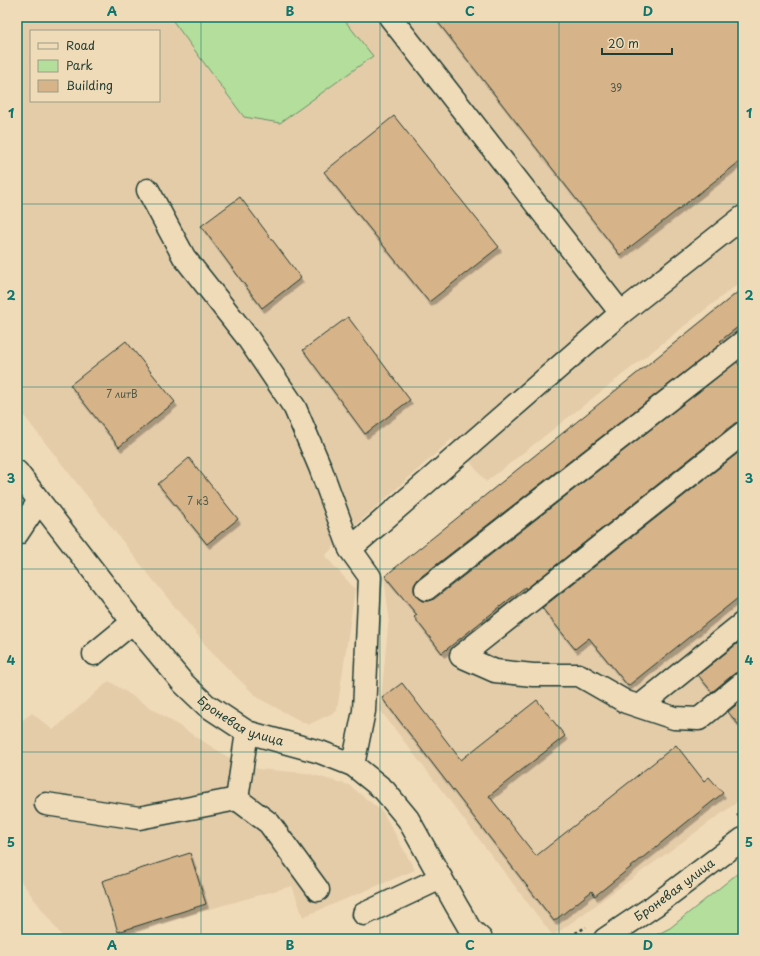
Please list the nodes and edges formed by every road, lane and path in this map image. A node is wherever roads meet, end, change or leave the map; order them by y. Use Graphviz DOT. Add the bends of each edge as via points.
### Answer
graph roads {
  1 [pos="390,17"];
  2 [pos="148,190"];
  3 [pos="743,217"];
  4 [pos="621,313"];
  5 [pos="743,342"];
  6 [pos="743,433"];
  7 [pos="17,472"];
  8 [pos="39,501"];
  9 [pos="17,534"];
  10 [pos="350,549"];
  11 [pos="426,589"];
  12 [pos="133,622"];
  13 [pos="743,623"];
  14 [pos="94,654"];
  15 [pos="743,683"];
  16 [pos="640,706"];
  17 [pos="247,732"];
  18 [pos="353,765"];
  19 [pos="237,799"];
  20 [pos="46,804"];
  21 [pos="743,839"];
  22 [pos="440,878"];
  23 [pos="318,890"];
  24 [pos="364,914"];
  25 [pos="481,939"];
  26 [pos="605,939"];
  1 -- 4 [label="street"];
  2 -- 10 [label="street" via="184,257 247,337 295,408"];
  3 -- 4 [label="street"];
  4 -- 10 [label="street"];
  5 -- 11 [label="street"];
  6 -- 16 [label="street" via="461,656 495,672 579,675 626,702"];
  7 -- 8 [label="street, Броневая улица"];
  8 -- 9 [label="street"];
  8 -- 12 [label="street, Броневая улица"];
  10 -- 18 [label="street" via="370,577 364,711"];
  12 -- 14 [label="street"];
  12 -- 17 [label="street, Броневая улица" via="183,683 206,705"];
  13 -- 16 [label="street"];
  15 -- 16 [label="street" via="699,719 674,718"];
  17 -- 18 [label="street, Броневая улица" via="320,752"];
  17 -- 19 [label="street"];
  18 -- 22 [label="street, Броневая улица" via="384,790 408,819"];
  19 -- 20 [label="street" via="139,818"];
  19 -- 23 [label="street" via="269,823"];
  21 -- 26 [label="street, Броневая улица" via="654,906"];
  22 -- 24 [label="street"];
  22 -- 25 [label="street, Броневая улица" via="470,929"];
}
